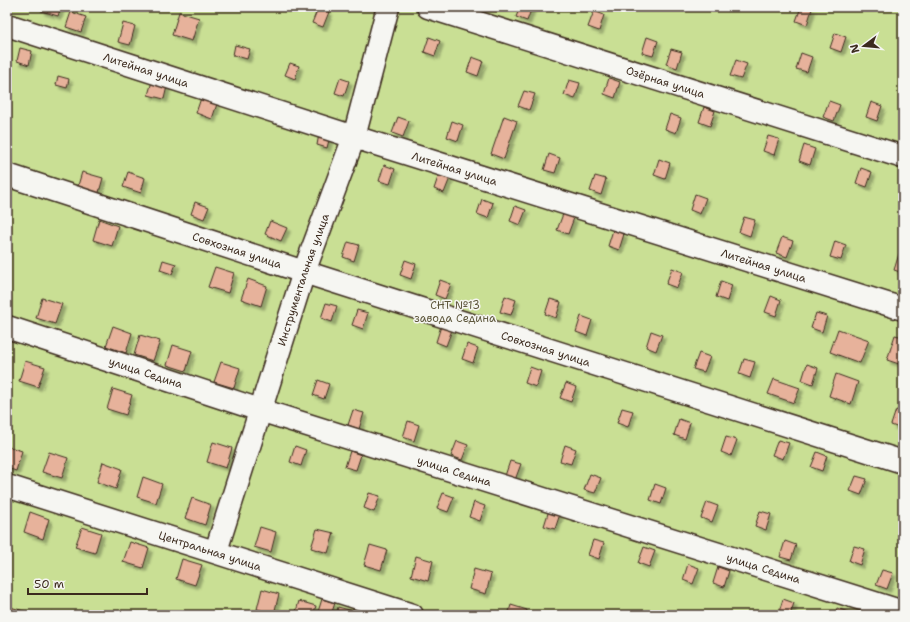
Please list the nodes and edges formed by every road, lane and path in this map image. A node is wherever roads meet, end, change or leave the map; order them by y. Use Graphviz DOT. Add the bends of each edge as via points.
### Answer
graph roads {
  1 [pos="388,7"];
  2 [pos="428,7"];
  3 [pos="7,25"];
  4 [pos="354,137"];
  5 [pos="903,157"];
  6 [pos="7,175"];
  7 [pos="304,272"];
  8 [pos="903,310"];
  9 [pos="7,327"];
  10 [pos="260,410"];
  11 [pos="903,462"];
  12 [pos="7,486"];
  13 [pos="216,551"];
  14 [pos="903,612"];
  15 [pos="412,615"];
  1 -- 4 [label="street, Инструментальная улица"];
  2 -- 5 [label="street, Озёрная улица"];
  3 -- 4 [label="street, Литейная улица"];
  4 -- 7 [label="street, Инструментальная улица"];
  4 -- 8 [label="street, Литейная улица"];
  6 -- 7 [label="street, Совхозная улица"];
  7 -- 10 [label="street, Инструментальная улица"];
  7 -- 11 [label="street, Совхозная улица"];
  9 -- 10 [label="street, улица Седина"];
  10 -- 13 [label="street, Инструментальная улица"];
  10 -- 14 [label="street, улица Седина"];
  12 -- 13 [label="street, Центральная улица"];
  13 -- 15 [label="street, Центральная улица"];
}
